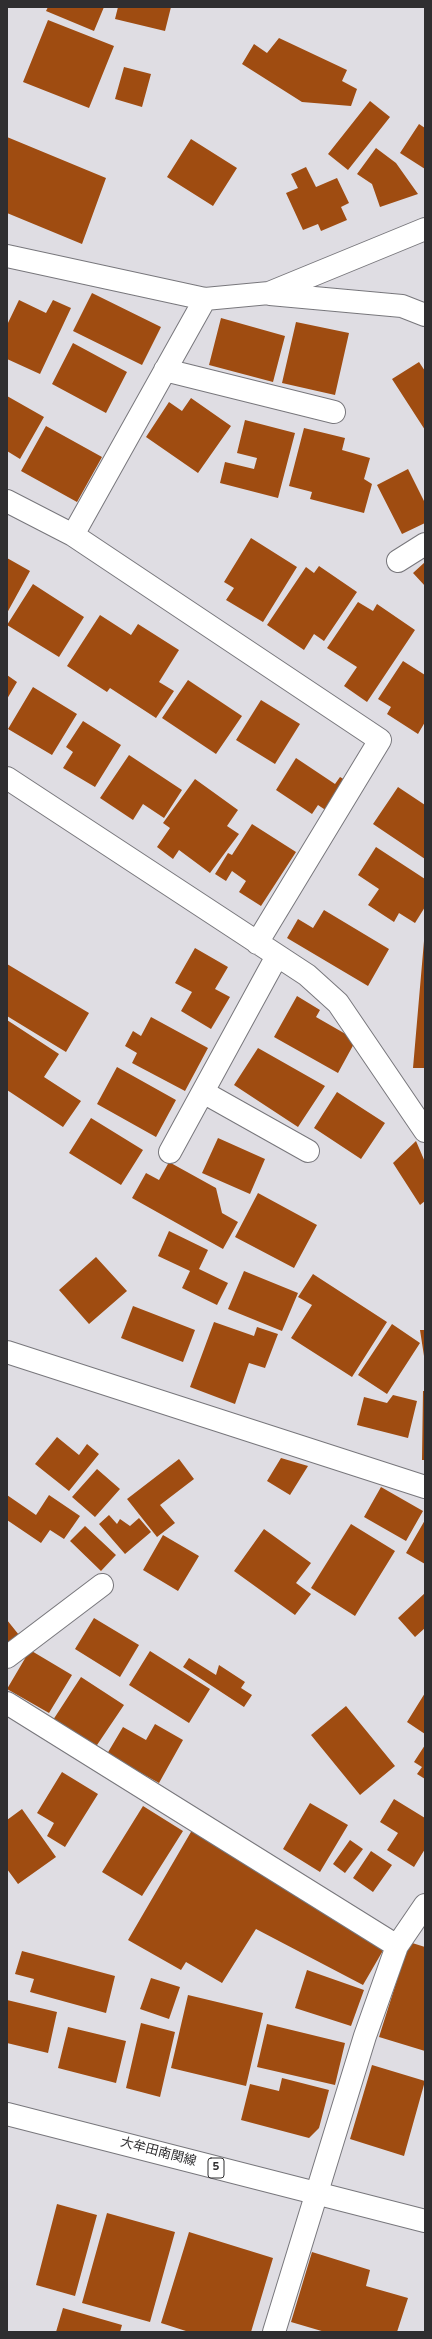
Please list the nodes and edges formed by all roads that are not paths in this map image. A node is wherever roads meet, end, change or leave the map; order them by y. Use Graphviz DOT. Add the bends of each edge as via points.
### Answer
graph roads {
  1 [pos="425,229"];
  2 [pos="7,256"];
  3 [pos="269,294"];
  4 [pos="205,299"];
  5 [pos="425,315"];
  6 [pos="165,370"];
  7 [pos="334,412"];
  8 [pos="7,501"];
  9 [pos="73,534"];
  10 [pos="425,544"];
  11 [pos="398,561"];
  12 [pos="7,778"];
  13 [pos="257,943"];
  14 [pos="277,956"];
  15 [pos="203,1092"];
  16 [pos="425,1131"];
  17 [pos="308,1151"];
  18 [pos="170,1152"];
  19 [pos="7,1352"];
  20 [pos="425,1487"];
  21 [pos="102,1585"];
  22 [pos="7,1657"];
  23 [pos="7,1703"];
  24 [pos="425,1905"];
  25 [pos="397,1946"];
  26 [pos="7,2114"];
  27 [pos="316,2194"];
  28 [pos="425,2221"];
  29 [pos="274,2332"];
  1 -- 3 [label="street"];
  2 -- 4 [label="street"];
  3 -- 4 [label="street"];
  3 -- 5 [label="street" via="402,306"];
  4 -- 6 [label="street"];
  6 -- 7 [label="street"];
  6 -- 9 [label="street"];
  8 -- 9 [label="street"];
  9 -- 13 [label="street" via="380,740"];
  10 -- 11 [label="street"];
  12 -- 13 [label="street"];
  13 -- 14 [label="street"];
  14 -- 15 [label="street"];
  14 -- 16 [label="street" via="308,975 338,1003"];
  15 -- 17 [label="street"];
  15 -- 18 [label="street"];
  19 -- 20 [label="street"];
  21 -- 22 [label="street"];
  23 -- 25 [label="street"];
  24 -- 25 [label="street"];
  25 -- 27 [label="street" via="365,2036"];
  26 -- 27 [label="street, 大牟田南関線 / 5"];
  27 -- 28 [label="street, 大牟田南関線 / 5"];
  27 -- 29 [label="street"];
}
